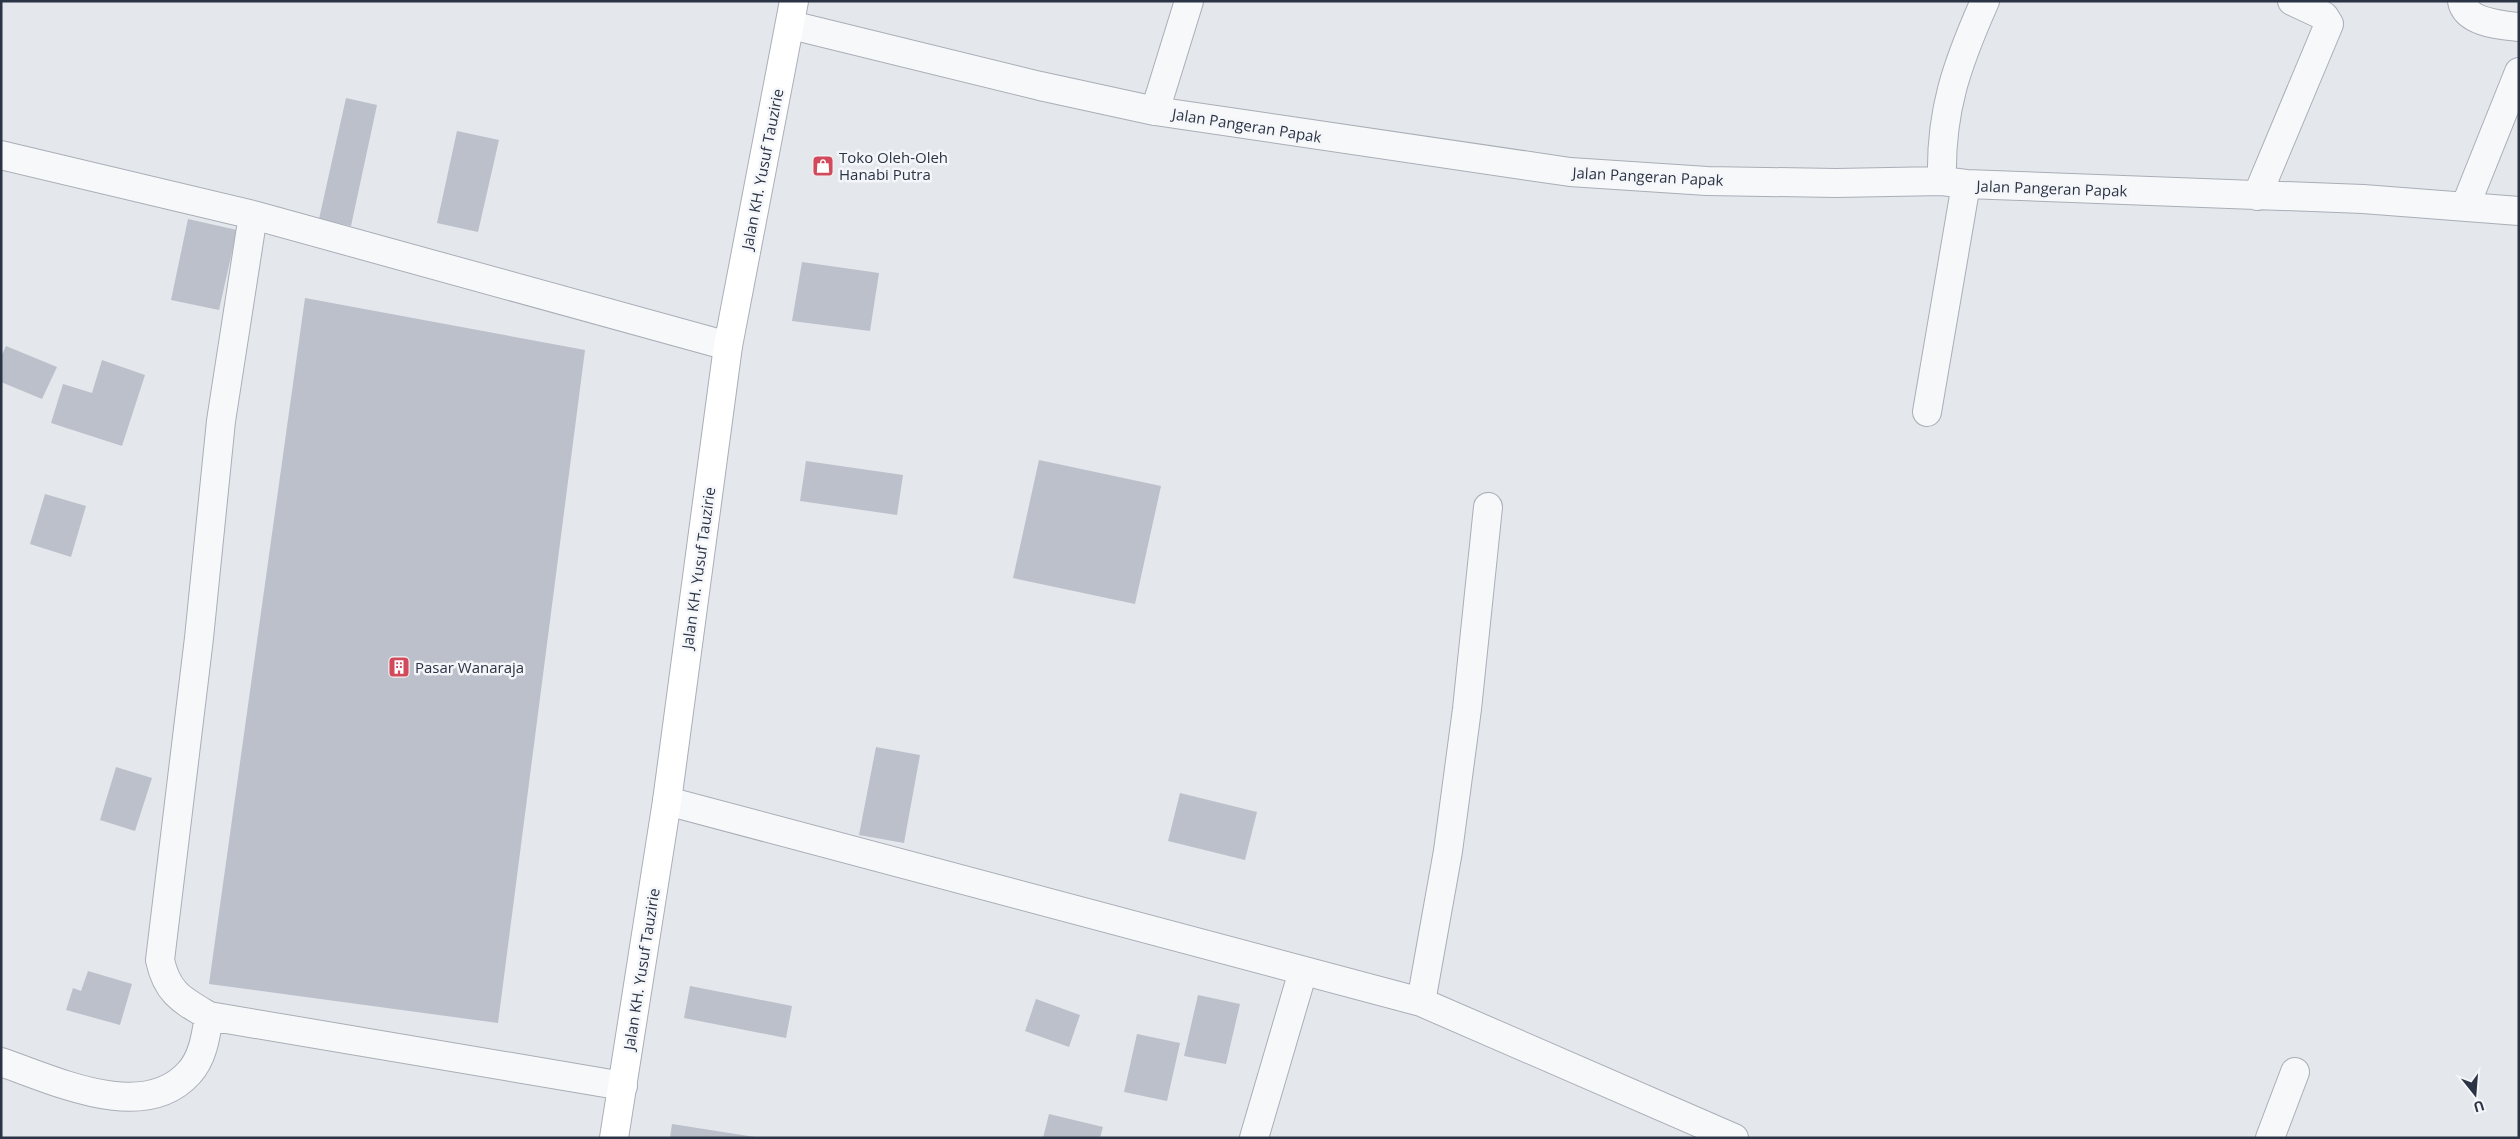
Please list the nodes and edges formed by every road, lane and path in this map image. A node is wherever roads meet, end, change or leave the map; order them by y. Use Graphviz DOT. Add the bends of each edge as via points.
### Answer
graph roads {
  1 [pos="1189,1"];
  2 [pos="1985,1"];
  3 [pos="2292,1"];
  4 [pos="2462,1"];
  5 [pos="792,13"];
  6 [pos="2519,27"];
  7 [pos="2519,72"];
  8 [pos="1155,111"];
  9 [pos="1,155"];
  10 [pos="1954,182"];
  11 [pos="2258,196"];
  12 [pos="2465,207"];
  13 [pos="2519,211"];
  14 [pos="253,215"];
  15 [pos="728,346"];
  16 [pos="1927,412"];
  17 [pos="1488,507"];
  18 [pos="667,801"];
  19 [pos="1302,971"];
  20 [pos="1421,1002"];
  21 [pos="210,1016"];
  22 [pos="1,1062"];
  23 [pos="2295,1072"];
  24 [pos="624,1086"];
  25 [pos="614,1138"];
  26 [pos="1254,1138"];
  27 [pos="1734,1138"];
  28 [pos="2270,1138"];
  1 -- 8 [label="street"];
  2 -- 10 [label="street" via="1955,73 1941,146"];
  3 -- 11 [label="street" via="2324,16 2329,24"];
  4 -- 6 [label="street" via="2469,15 2495,24"];
  5 -- 8 [label="street, Jalan Pangeran Papak" via="1040,86"];
  5 -- 15 [label="main road, Jalan KH. Yusuf Tauzirie"];
  7 -- 12 [label="street"];
  8 -- 10 [label="street, Jalan Pangeran Papak" via="1570,172 1707,181"];
  9 -- 14 [label="street"];
  10 -- 11 [label="street, Jalan Pangeran Papak"];
  10 -- 16 [label="street"];
  11 -- 12 [label="street, Jalan Pangeran Papak" via="2363,199"];
  12 -- 13 [label="street, Jalan Pangeran Papak"];
  14 -- 15 [label="street"];
  14 -- 21 [label="street" via="221,421 199,638 160,960 170,989"];
  15 -- 18 [label="main road, Jalan KH. Yusuf Tauzirie"];
  17 -- 20 [label="street" via="1465,728 1448,850"];
  18 -- 19 [label="street"];
  18 -- 24 [label="main road, Jalan KH. Yusuf Tauzirie"];
  19 -- 20 [label="street"];
  19 -- 26 [label="street"];
  20 -- 27 [label="street"];
  21 -- 22 [label="street" via="203,1047 190,1072 170,1089 140,1097 98,1095"];
  21 -- 24 [label="street"];
  23 -- 28 [label="street"];
  24 -- 25 [label="main road, Jalan KH. Yusuf Tauzirie"];
}
